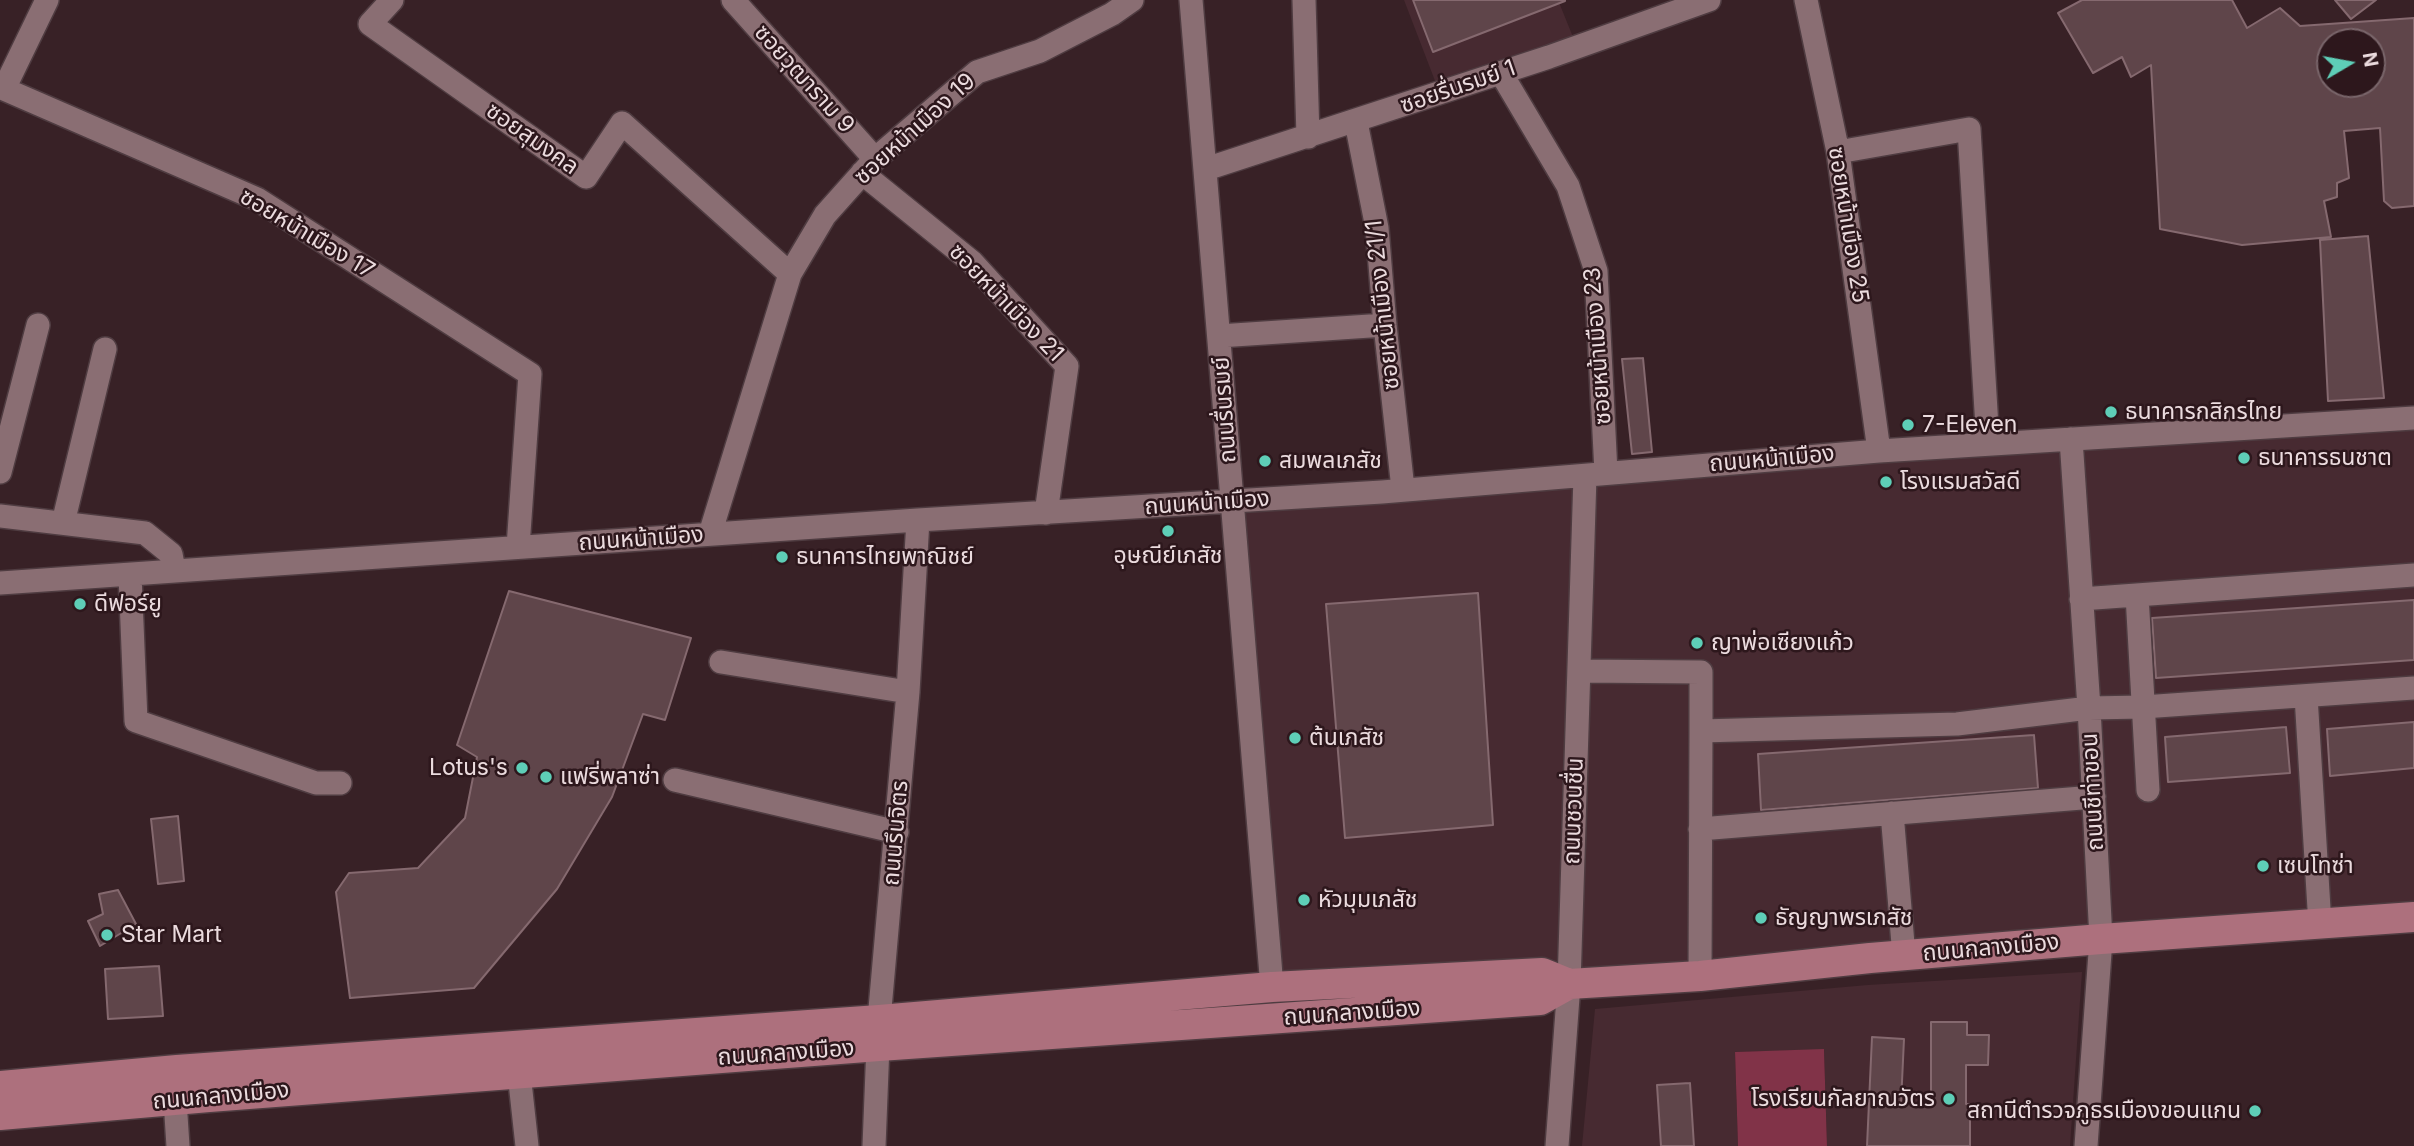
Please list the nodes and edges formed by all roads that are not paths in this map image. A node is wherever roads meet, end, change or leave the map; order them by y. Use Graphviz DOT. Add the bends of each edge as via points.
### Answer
graph roads {
  1 [pos="47,0"];
  2 [pos="392,0"];
  3 [pos="733,0"];
  4 [pos="1132,0"];
  5 [pos="1191,0"];
  6 [pos="1304,0"];
  7 [pos="1709,0"];
  8 [pos="1806,0"];
  9 [pos="1501,73"];
  10 [pos="1356,122"];
  11 [pos="1308,137"];
  12 [pos="1838,152"];
  13 [pos="868,166"];
  14 [pos="1206,169"];
  15 [pos="790,274"];
  16 [pos="38,326"];
  17 [pos="1385,326"];
  18 [pos="1219,336"];
  19 [pos="104,349"];
  20 [pos="2414,418"];
  21 [pos="2071,439"];
  22 [pos="1988,444"];
  23 [pos="1879,451"];
  24 [pos="0,471"];
  25 [pos="1596,474"];
  26 [pos="1403,489"];
  27 [pos="1232,501"];
  28 [pos="1046,513"];
  29 [pos="0,516"];
  30 [pos="918,520"];
  31 [pos="63,523"];
  32 [pos="710,534"];
  33 [pos="517,547"];
  34 [pos="174,570"];
  35 [pos="130,575"];
  36 [pos="2414,575"];
  37 [pos="0,583"];
  38 [pos="2137,596"];
  39 [pos="2081,599"];
  40 [pos="721,662"];
  41 [pos="1578,671"];
  42 [pos="2414,688"];
  43 [pos="908,692"];
  44 [pos="2306,696"];
  45 [pos="2143,707"];
  46 [pos="2089,708"];
  47 [pos="1701,731"];
  48 [pos="675,780"];
  49 [pos="340,783"];
  50 [pos="2148,790"];
  51 [pos="2094,797"];
  52 [pos="1892,813"];
  53 [pos="1700,829"];
  54 [pos="897,832"];
  55 [pos="2414,917"];
  56 [pos="2320,925"];
  57 [pos="2101,939"];
  58 [pos="1904,956"];
  59 [pos="1700,976"];
  60 [pos="1569,984"];
  61 [pos="1272,987"];
  62 [pos="1273,1018"];
  63 [pos="879,1033"];
  64 [pos="516,1060"];
  65 [pos="209,1083"];
  66 [pos="0,1086"];
  67 [pos="175,1100"];
  68 [pos="0,1115"];
  69 [pos="178,1146"];
  70 [pos="527,1146"];
  71 [pos="874,1146"];
  72 [pos="1557,1146"];
  73 [pos="2086,1146"];
  1 -- 33 [label="street, ซอยหน้าเมือง 17" via="4,89 257,199 530,374"];
  2 -- 15 [label="street, ซอยสุมงคล" via="370,24 586,177 622,123"];
  3 -- 13 [label="street, ซอยวุฒาราม 9"];
  4 -- 13 [label="street, ซอยหน้าเมือง 19" via="1040,51 977,72"];
  5 -- 14 [label="street, ถนนรื่นรมย์"];
  6 -- 11 [label="street"];
  7 -- 9 [label="street, ซอยรื่นรมย์ 1"];
  8 -- 12 [label="street, ซอยหน้าเมือง 25"];
  9 -- 10 [label="street, ซอยรื่นรมย์ 1"];
  9 -- 25 [label="street, ซอยหน้าเมือง 23" via="1568,186 1596,271"];
  10 -- 11 [label="street, ซอยรื่นรมย์ 1"];
  10 -- 17 [label="street, ซอยหน้าเมือง 21/1" via="1377,228"];
  11 -- 14 [label="street, ซอยรื่นรมย์ 1"];
  12 -- 22 [label="street" via="1969,129"];
  12 -- 23 [label="street, ซอยหน้าเมือง 25"];
  13 -- 15 [label="street, ซอยหน้าเมือง 19" via="825,215"];
  13 -- 28 [label="street, ซอยหน้าเมือง 21" via="972,262 1067,366"];
  14 -- 18 [label="street, ถนนรื่นรมย์"];
  15 -- 32 [label="street, ซอยหน้าเมือง 19"];
  16 -- 24 [label="street"];
  17 -- 18 [label="street"];
  17 -- 26 [label="street, ซอยหน้าเมือง 21/1"];
  18 -- 27 [label="street, ถนนรื่นรมย์"];
  19 -- 31 [label="street"];
  20 -- 21 [label="street, ถนนหน้าเมือง"];
  21 -- 22 [label="street, ถนนหน้าเมือง"];
  21 -- 39 [label="street, ถนนชีท่าขอน"];
  22 -- 23 [label="street, ถนนหน้าเมือง"];
  23 -- 25 [label="street, ถนนหน้าเมือง"];
  25 -- 26 [label="street, ถนนหน้าเมือง"];
  25 -- 41 [label="street, ถนนชวนชื่น"];
  26 -- 27 [label="street, ถนนหน้าเมือง"];
  27 -- 28 [label="street, ถนนหน้าเมือง"];
  27 -- 61 [label="street, ถนนรื่นรมย์"];
  28 -- 30 [label="street, ถนนหน้าเมือง"];
  29 -- 31 [label="street"];
  30 -- 32 [label="street, ถนนหน้าเมือง"];
  30 -- 43 [label="street, ถนนรึนจิตร"];
  31 -- 34 [label="street" via="145,533 171,554"];
  32 -- 33 [label="street, ถนนหน้าเมือง"];
  33 -- 34 [label="street, ถนนหน้าเมือง"];
  34 -- 35 [label="street, ถนนหน้าเมือง"];
  35 -- 37 [label="street, ถนนหน้าเมือง"];
  35 -- 49 [label="street" via="136,721 316,783"];
  36 -- 38 [label="street"];
  38 -- 39 [label="street"];
  38 -- 45 [label="street"];
  39 -- 46 [label="street, ถนนชีท่าขอน"];
  40 -- 43 [label="street"];
  41 -- 47 [label="street" via="1701,671"];
  41 -- 60 [label="street, ถนนชวนชื่น"];
  42 -- 44 [label="street"];
  43 -- 54 [label="street, ถนนรึนจิตร"];
  44 -- 45 [label="street"];
  44 -- 56 [label="street"];
  45 -- 46 [label="street"];
  45 -- 50 [label="street"];
  46 -- 47 [label="street" via="1957,724"];
  46 -- 51 [label="street, ถนนชีท่าขอน"];
  47 -- 53 [label="street"];
  48 -- 54 [label="street"];
  51 -- 52 [label="street"];
  51 -- 57 [label="street, ถนนชีท่าขอน"];
  52 -- 53 [label="street"];
  52 -- 58 [label="street"];
  53 -- 59 [label="street"];
  54 -- 63 [label="street, ถนนรึนจิตร"];
  55 -- 56 [label="main road, ถนนกลางเมือง"];
  56 -- 57 [label="main road, ถนนกลางเมือง"];
  57 -- 58 [label="main road, ถนนกลางเมือง"];
  57 -- 73 [label="street, ถนนชีท่าขอน"];
  58 -- 59 [label="main road, ถนนกลางเมือง"];
  59 -- 60 [label="main road, ถนนกลางเมือง"];
  60 -- 61 [label="main road, ถนนกลางเมือง" via="1542,973"];
  60 -- 62 [label="main road, ถนนกลางเมือง" via="1541,1000"];
  60 -- 72 [label="street, ถนนชวนชื่น"];
  61 -- 62 [label="main road"];
  61 -- 63 [label="main road, ถนนกลางเมือง"];
  62 -- 63 [label="main road, ถนนกลางเมือง"];
  63 -- 64 [label="main road, ถนนกลางเมือง"];
  63 -- 71 [label="street, ถนนรึนจิตร"];
  64 -- 65 [label="main road, ถนนกลางเมือง"];
  64 -- 70 [label="street"];
  65 -- 66 [label="main road, ถนนกลางเมือง" via="177,1070"];
  65 -- 67 [label="main road, ถนนกลางเมือง"];
  67 -- 68 [label="main road, ถนนกลางเมือง"];
  67 -- 69 [label="street"];
}
